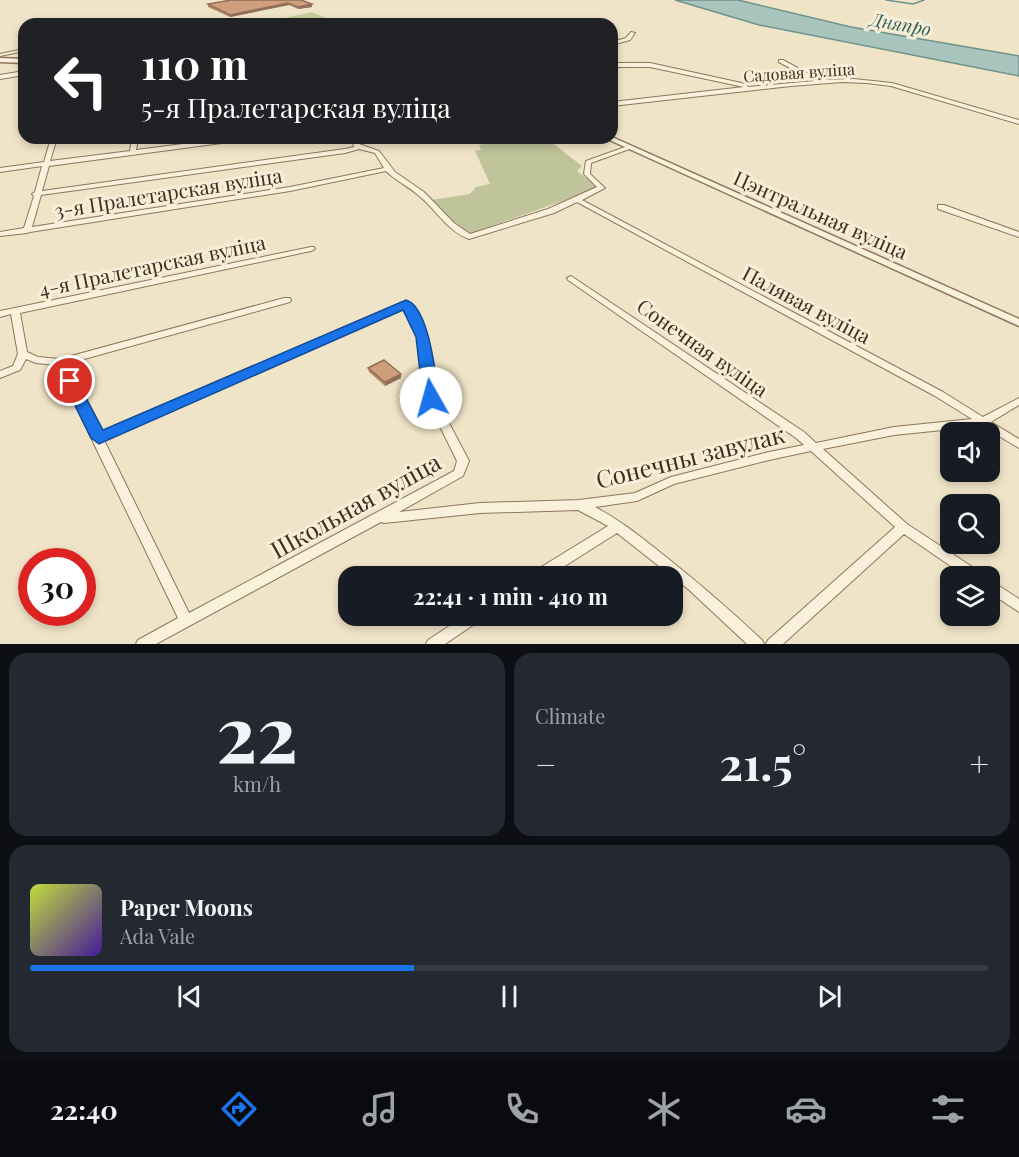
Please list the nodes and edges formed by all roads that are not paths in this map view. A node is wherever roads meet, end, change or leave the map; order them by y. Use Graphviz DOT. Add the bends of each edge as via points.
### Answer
graph roads {
  1 [pos="633,33"];
  2 [pos="618,42"];
  3 [pos="18,51"];
  4 [pos="0,55"];
  5 [pos="0,60"];
  6 [pos="18,61"];
  7 [pos="781,61"];
  8 [pos="618,65"];
  9 [pos="18,74"];
  10 [pos="0,77"];
  11 [pos="820,82"];
  12 [pos="755,87"];
  13 [pos="618,103"];
  14 [pos="1019,122"];
  15 [pos="618,142"];
  16 [pos="52,144"];
  17 [pos="134,144"];
  18 [pos="186,144"];
  19 [pos="352,144"];
  20 [pos="363,144"];
  21 [pos="630,147"];
  22 [pos="133,152"];
  23 [pos="44,164"];
  24 [pos="388,169"];
  25 [pos="0,170"];
  26 [pos="36,194"];
  27 [pos="576,199"];
  28 [pos="941,207"];
  29 [pos="27,231"];
  30 [pos="0,234"];
  31 [pos="1019,235"];
  32 [pos="311,249"];
  33 [pos="571,278"];
  34 [pos="287,300"];
  35 [pos="15,310"];
  36 [pos="0,314"];
  37 [pos="1019,323"];
  38 [pos="23,354"];
  39 [pos="60,362"];
  40 [pos="0,375"];
  41 [pos="1019,401"];
  42 [pos="982,422"];
  43 [pos="940,426"];
  44 [pos="1000,433"];
  45 [pos="99,438"];
  46 [pos="1019,444"];
  47 [pos="812,447"];
  48 [pos="579,506"];
  49 [pos="379,518"];
  50 [pos="618,526"];
  51 [pos="903,527"];
  52 [pos="554,566"];
  53 [pos="960,566"];
  54 [pos="1000,593"];
  55 [pos="1019,606"];
  56 [pos="186,621"];
  57 [pos="460,626"];
  58 [pos="143,644"];
  59 [pos="433,644"];
  60 [pos="757,644"];
  61 [pos="773,644"];
  1 -- 2 [label="street"];
  3 -- 4 [label="street"];
  5 -- 6 [label="street"];
  7 -- 11 [label="street"];
  8 -- 12 [label="street" via="650,65"];
  9 -- 10 [label="street"];
  11 -- 12 [label="street, Садовая вуліца"];
  11 -- 14 [label="street, Садовая вуліца" via="883,83"];
  12 -- 13 [label="street, Садовая вуліца"];
  15 -- 21 [label="street, Цэнтральная вуліца"];
  16 -- 23 [label="street"];
  17 -- 22 [label="street"];
  18 -- 22 [label="street"];
  19 -- 26 [label="street" via="345,151"];
  20 -- 24 [label="street" via="377,152"];
  21 -- 27 [label="street" via="588,162 587,174 602,188"];
  21 -- 37 [label="street, Цэнтральная вуліца"];
  22 -- 23 [label="street"];
  23 -- 25 [label="street"];
  23 -- 26 [label="street"];
  24 -- 27 [label="street" via="469,237"];
  24 -- 29 [label="street, 3-я Пралетарская вуліца" via="290,189"];
  26 -- 29 [label="street"];
  27 -- 42 [label="street, Палявая вуліца" via="939,394"];
  28 -- 31 [label="street"];
  29 -- 30 [label="street, 3-я Пралетарская вуліца"];
  32 -- 35 [label="street, 4-я Пралетарская вуліца"];
  33 -- 47 [label="street, Сонечная вуліца" via="779,420"];
  34 -- 39 [label="street"];
  35 -- 36 [label="street, 4-я Пралетарская вуліца"];
  35 -- 38 [label="street"];
  38 -- 39 [label="street" via="36,360"];
  38 -- 40 [label="street" via="16,368"];
  39 -- 45 [label="street"];
  41 -- 42 [label="street"];
  43 -- 47 [label="street, Сонечны завулак"];
  44 -- 46 [label="street, Палявая вуліца"];
  45 -- 49 [label="street, Школьная вуліца" via="406,304 423,337 431,398 463,461 459,473"];
  45 -- 56 [label="street"];
  47 -- 48 [label="street, Сонечны завулак" via="671,481 637,497"];
  47 -- 51 [label="street, Сонечная вуліца"];
  48 -- 49 [label="street, Сонечны завулак" via="480,508"];
  48 -- 50 [label="street"];
  49 -- 56 [label="street, Школьная вуліца"];
  50 -- 52 [label="street"];
  50 -- 60 [label="street" via="703,592"];
  51 -- 53 [label="street, Сонечная вуліца"];
  51 -- 61 [label="street"];
  54 -- 55 [label="street"];
  56 -- 58 [label="street, Школьная вуліца"];
  57 -- 59 [label="street"];
}
